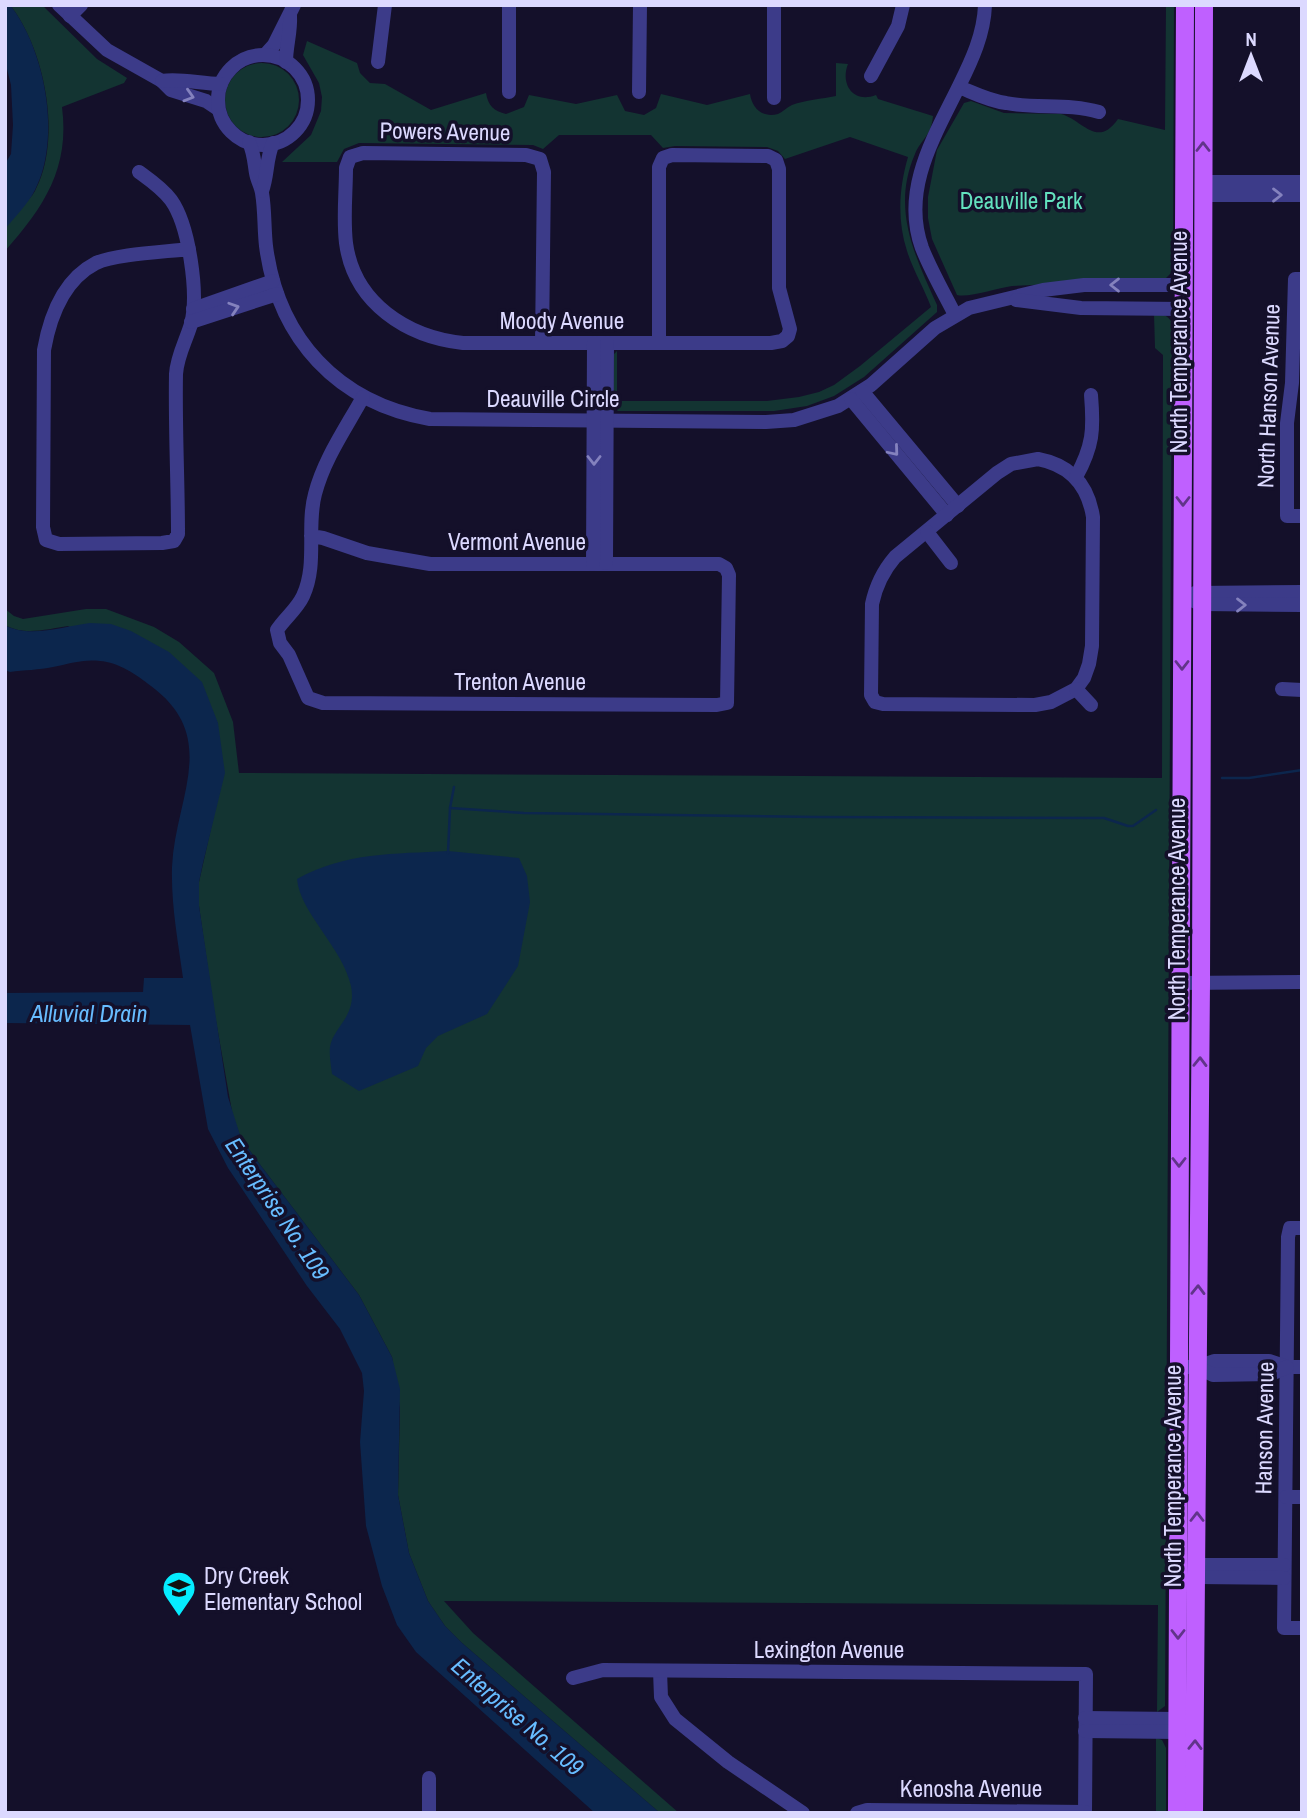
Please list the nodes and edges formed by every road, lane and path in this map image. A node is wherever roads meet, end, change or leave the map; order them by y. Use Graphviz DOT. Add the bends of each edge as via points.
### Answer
graph roads {
  1 [pos="59,5"];
  2 [pos="81,5"];
  3 [pos="385,5"];
  4 [pos="509,5"];
  5 [pos="640,5"];
  6 [pos="774,5"];
  7 [pos="904,5"];
  8 [pos="985,5"];
  9 [pos="1185,5"];
  10 [pos="1204,5"];
  11 [pos="292,11"];
  12 [pos="70,16"];
  13 [pos="265,55"];
  14 [pos="286,61"];
  15 [pos="378,62"];
  16 [pos="871,76"];
  17 [pos="162,81"];
  18 [pos="221,84"];
  19 [pos="959,87"];
  20 [pos="509,92"];
  21 [pos="639,92"];
  22 [pos="774,97"];
  23 [pos="218,109"];
  24 [pos="1098,112"];
  25 [pos="249,142"];
  26 [pos="273,143"];
  27 [pos="350,157"];
  28 [pos="139,172"];
  29 [pos="1302,182"];
  30 [pos="1203,189"];
  31 [pos="262,191"];
  32 [pos="1302,195"];
  33 [pos="188,249"];
  34 [pos="1298,279"];
  35 [pos="1183,285"];
  36 [pos="275,288"];
  37 [pos="1008,299"];
  38 [pos="1183,309"];
  39 [pos="955,315"];
  40 [pos="192,316"];
  41 [pos="659,342"];
  42 [pos="542,343"];
  43 [pos="600,343"];
  44 [pos="857,395"];
  45 [pos="1091,395"];
  46 [pos="363,397"];
  47 [pos="600,420"];
  48 [pos="1202,433"];
  49 [pos="1076,477"];
  50 [pos="953,511"];
  51 [pos="1302,516"];
  52 [pos="927,532"];
  53 [pos="311,536"];
  54 [pos="951,563"];
  55 [pos="600,564"];
  56 [pos="1302,592"];
  57 [pos="1182,596"];
  58 [pos="1201,598"];
  59 [pos="1302,605"];
  60 [pos="1282,689"];
  61 [pos="1076,690"];
  62 [pos="1302,690"];
  63 [pos="727,703"];
  64 [pos="1091,705"];
  65 [pos="1302,982"];
  66 [pos="1180,983"];
  67 [pos="1201,983"];
  68 [pos="1296,1228"];
  69 [pos="1178,1367"];
  70 [pos="1197,1367"];
  71 [pos="1294,1367"];
  72 [pos="1286,1497"];
  73 [pos="1302,1497"];
  74 [pos="1197,1571"];
  75 [pos="1284,1571"];
  76 [pos="1302,1628"];
  77 [pos="660,1671"];
  78 [pos="573,1678"];
  79 [pos="1085,1724"];
  80 [pos="1177,1725"];
  81 [pos="429,1778"];
  82 [pos="1085,1812"];
  83 [pos="429,1813"];
  84 [pos="803,1813"];
  85 [pos="857,1813"];
  86 [pos="1177,1813"];
  87 [pos="1194,1813"];
  1 -- 12 [label="street"];
  2 -- 12 [label="street"];
  3 -- 15 [label="street"];
  4 -- 20 [label="street"];
  5 -- 21 [label="street"];
  6 -- 22 [label="street"];
  7 -- 16 [label="street"];
  8 -- 19 [label="street" via="982,29"];
  9 -- 35 [label="main road, North Temperance Avenue"];
  30 -- 10 [label="main road, North Temperance Avenue, one-way"];
  11 -- 13 [label="street"];
  11 -- 14 [label="street"];
  12 -- 17 [label="street" via="107,50"];
  13 -- 14 [label="street"];
  13 -- 18 [label="street" via="238,62"];
  14 -- 26 [label="street" via="306,86 306,113 290,135"];
  17 -- 18 [label="street"];
  17 -- 23 [label="street, one-way" via="171,90"];
  18 -- 23 [label="street"];
  19 -- 24 [label="street" via="1006,103 1074,106"];
  19 -- 39 [label="street" via="926,155 916,190 922,246"];
  23 -- 25 [label="street" via="225,124"];
  25 -- 26 [label="street"];
  25 -- 31 [label="street, Deauville Circle"];
  26 -- 31 [label="street, Deauville Circle"];
  27 -- 42 [label="street, Moody Avenue" via="345,230 349,256 358,278 382,311 423,334 463,343"];
  27 -- 42 [label="street, Powers Avenue" via="363,153 526,155 540,159 544,172"];
  28 -- 33 [label="street" via="172,201"];
  29 -- 30 [label="street"];
  30 -- 32 [label="street, one-way"];
  30 -- 48 [label="main road, North Temperance Avenue"];
  31 -- 36 [label="street, Deauville Circle"];
  33 -- 40 [label="street"];
  33 -- 40 [label="street" via="98,262 77,277 59,299 44,349 46,540 59,544 174,541 178,534 177,366"];
  34 -- 51 [label="street, North Hanson Avenue" via="1287,423 1287,516"];
  35 -- 37 [label="street, Deauville Circle, one-way" via="1084,285"];
  35 -- 38 [label="main road, North Temperance Avenue"];
  35 -- 48 [label="main road" via="1194,299 1193,385"];
  36 -- 40 [label="street"];
  36 -- 46 [label="street, Deauville Circle" via="302,345"];
  37 -- 38 [label="street, Deauville Circle" via="1081,308"];
  37 -- 39 [label="street, Deauville Circle"];
  38 -- 57 [label="main road, North Temperance Avenue, one-way"];
  39 -- 44 [label="street, Deauville Circle"];
  41 -- 41 [label="street, Moody Avenue" via="659,167 663,158 768,156 776,160 779,288 788,336 771,343"];
  41 -- 43 [label="street, Moody Avenue"];
  42 -- 43 [label="street, Moody Avenue"];
  43 -- 47 [label="street"];
  44 -- 47 [label="street, Deauville Circle" via="794,420"];
  44 -- 50 [label="street"];
  45 -- 49 [label="street" via="1091,446"];
  46 -- 47 [label="street, Deauville Circle" via="430,419"];
  46 -- 53 [label="street" via="318,483"];
  47 -- 55 [label="street"];
  48 -- 58 [label="main road, North Temperance Avenue"];
  49 -- 50 [label="street" via="1051,462 1022,460 997,472"];
  49 -- 61 [label="street" via="1088,494 1093,517 1092,646 1090,664"];
  50 -- 52 [label="street"];
  52 -- 54 [label="street"];
  52 -- 61 [label="street" via="895,557 881,576 872,604 874,702 1035,705"];
  53 -- 55 [label="street, Vermont Avenue" via="367,553 430,564"];
  53 -- 63 [label="street, Trenton Avenue" via="308,582 277,637 312,700"];
  55 -- 63 [label="street, Vermont Avenue" via="726,568"];
  56 -- 58 [label="street"];
  57 -- 58 [label="street"];
  57 -- 66 [label="main road, North Temperance Avenue, one-way"];
  58 -- 59 [label="street, one-way"];
  58 -- 67 [label="main road, North Temperance Avenue"];
  60 -- 62 [label="street"];
  61 -- 64 [label="street"];
  65 -- 67 [label="street"];
  66 -- 67 [label="street"];
  66 -- 69 [label="main road, North Temperance Avenue, one-way"];
  70 -- 67 [label="main road, North Temperance Avenue, one-way"];
  68 -- 71 [label="street, Hanson Avenue" via="1288,1237"];
  69 -- 70 [label="street"];
  69 -- 80 [label="main road, North Temperance Avenue, one-way"];
  70 -- 71 [label="street" via="1214,1361 1269,1361"];
  74 -- 70 [label="main road, North Temperance Avenue, one-way"];
  71 -- 72 [label="street, Hanson Avenue"];
  72 -- 73 [label="street"];
  72 -- 75 [label="street, Hanson Avenue"];
  74 -- 75 [label="street"];
  87 -- 74 [label="main road, North Temperance Avenue, one-way"];
  75 -- 76 [label="street, Hanson Avenue" via="1284,1628"];
  77 -- 78 [label="street, Lexington Avenue" via="603,1670"];
  77 -- 79 [label="street, Lexington Avenue" via="1086,1674"];
  77 -- 84 [label="street" via="662,1698 675,1719"];
  79 -- 80 [label="street"];
  79 -- 82 [label="street"];
  80 -- 86 [label="main road, North Temperance Avenue"];
  81 -- 83 [label="street"];
  82 -- 85 [label="street, Kenosha Avenue"];
}
